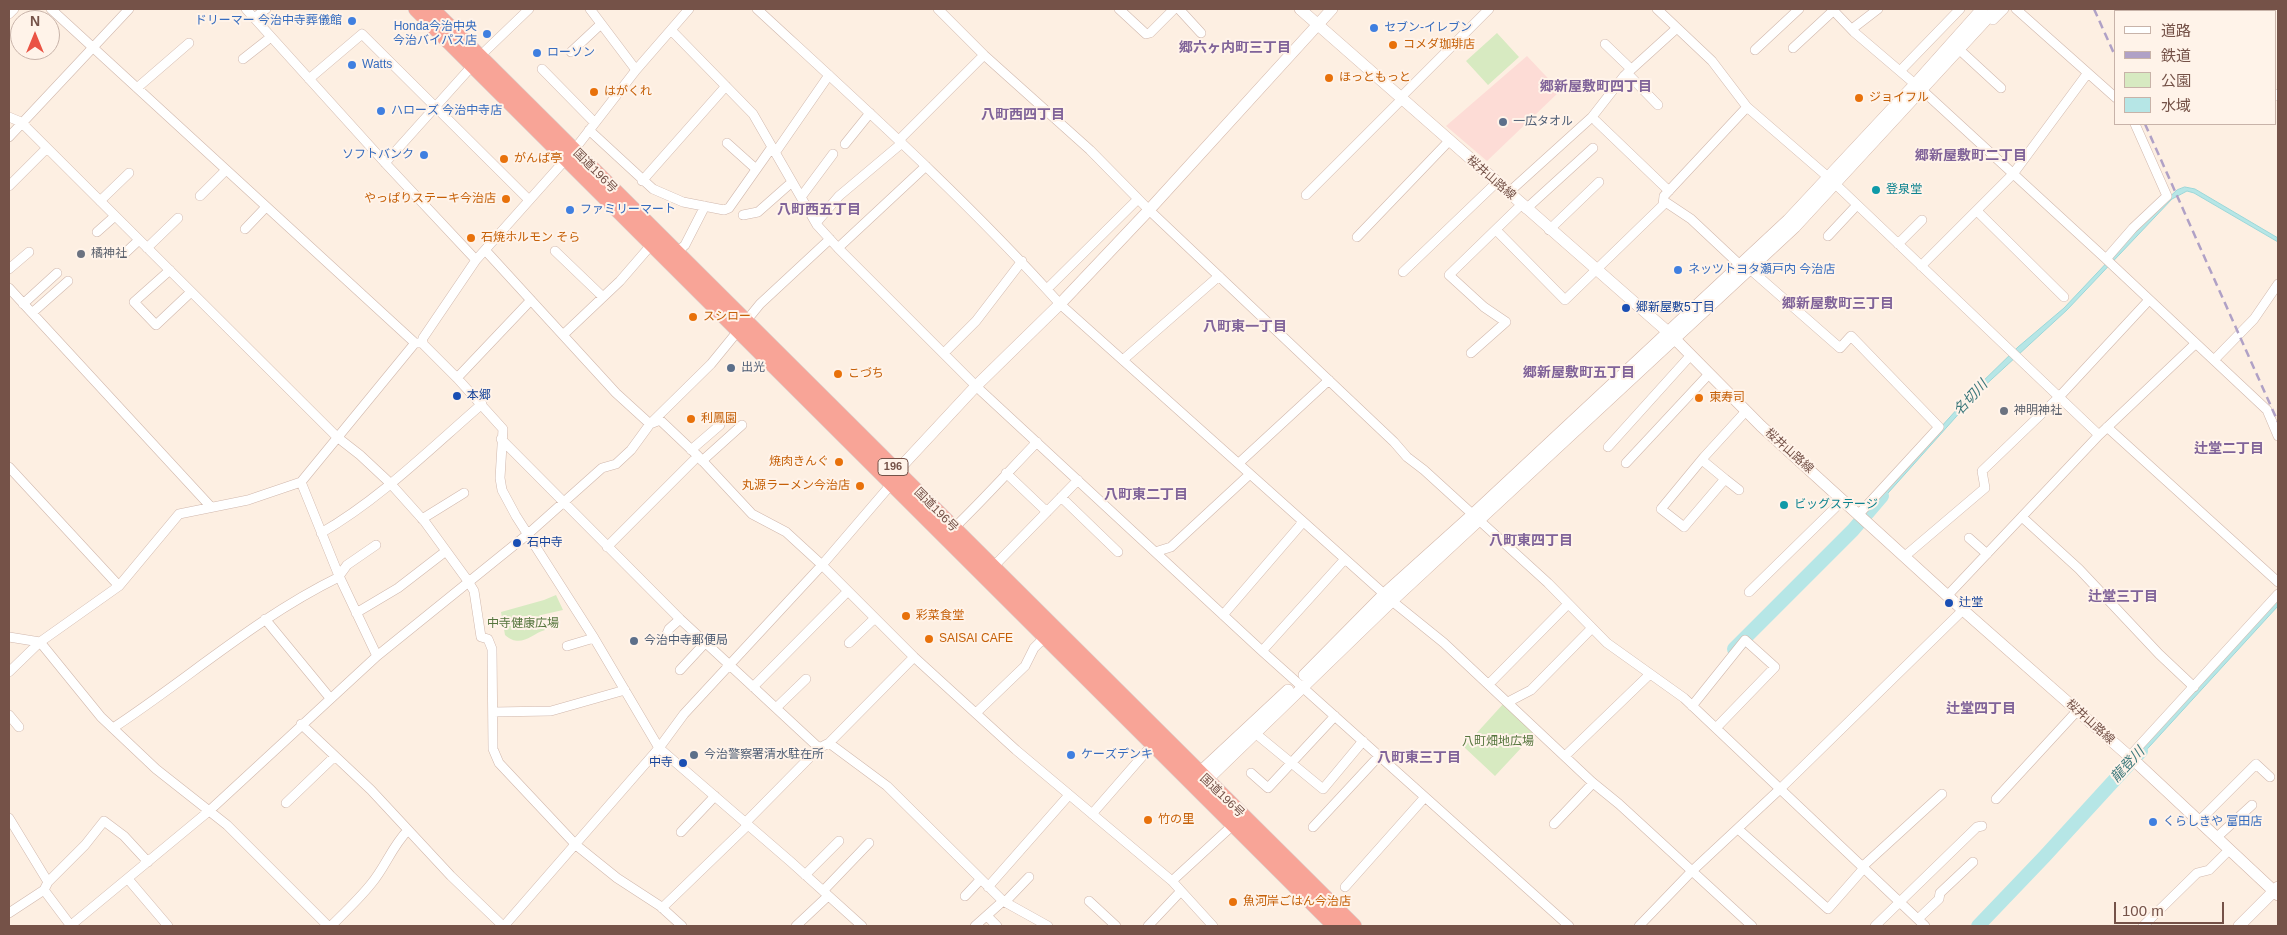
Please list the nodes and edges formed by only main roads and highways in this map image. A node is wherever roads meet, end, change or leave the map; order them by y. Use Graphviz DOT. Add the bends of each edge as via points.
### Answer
graph roads {
  1 [pos="420,9"];
  2 [pos="570,154"];
  3 [pos="742,326"];
  4 [pos="895,477"];
  5 [pos="1200,779"];
  6 [pos="1335,926"];
  7 [pos="1354,926"];
  1 -- 2 [label="highway, 国道196号 / 196"];
  2 -- 3 [label="highway, 国道196号 / 196" via="676,253"];
  2 -- 3 [label="highway, 国道196号 / 196" via="652,244"];
  3 -- 4 [label="highway, 国道196号 / 196"];
  4 -- 5 [label="highway, 国道196号 / 196" via="954,528"];
  4 -- 5 [label="highway, 国道196号 / 196" via="1152,744"];
  5 -- 6 [label="highway, 国道196号 / 196" via="1233,825"];
  5 -- 7 [label="highway, 国道196号 / 196"];
}
